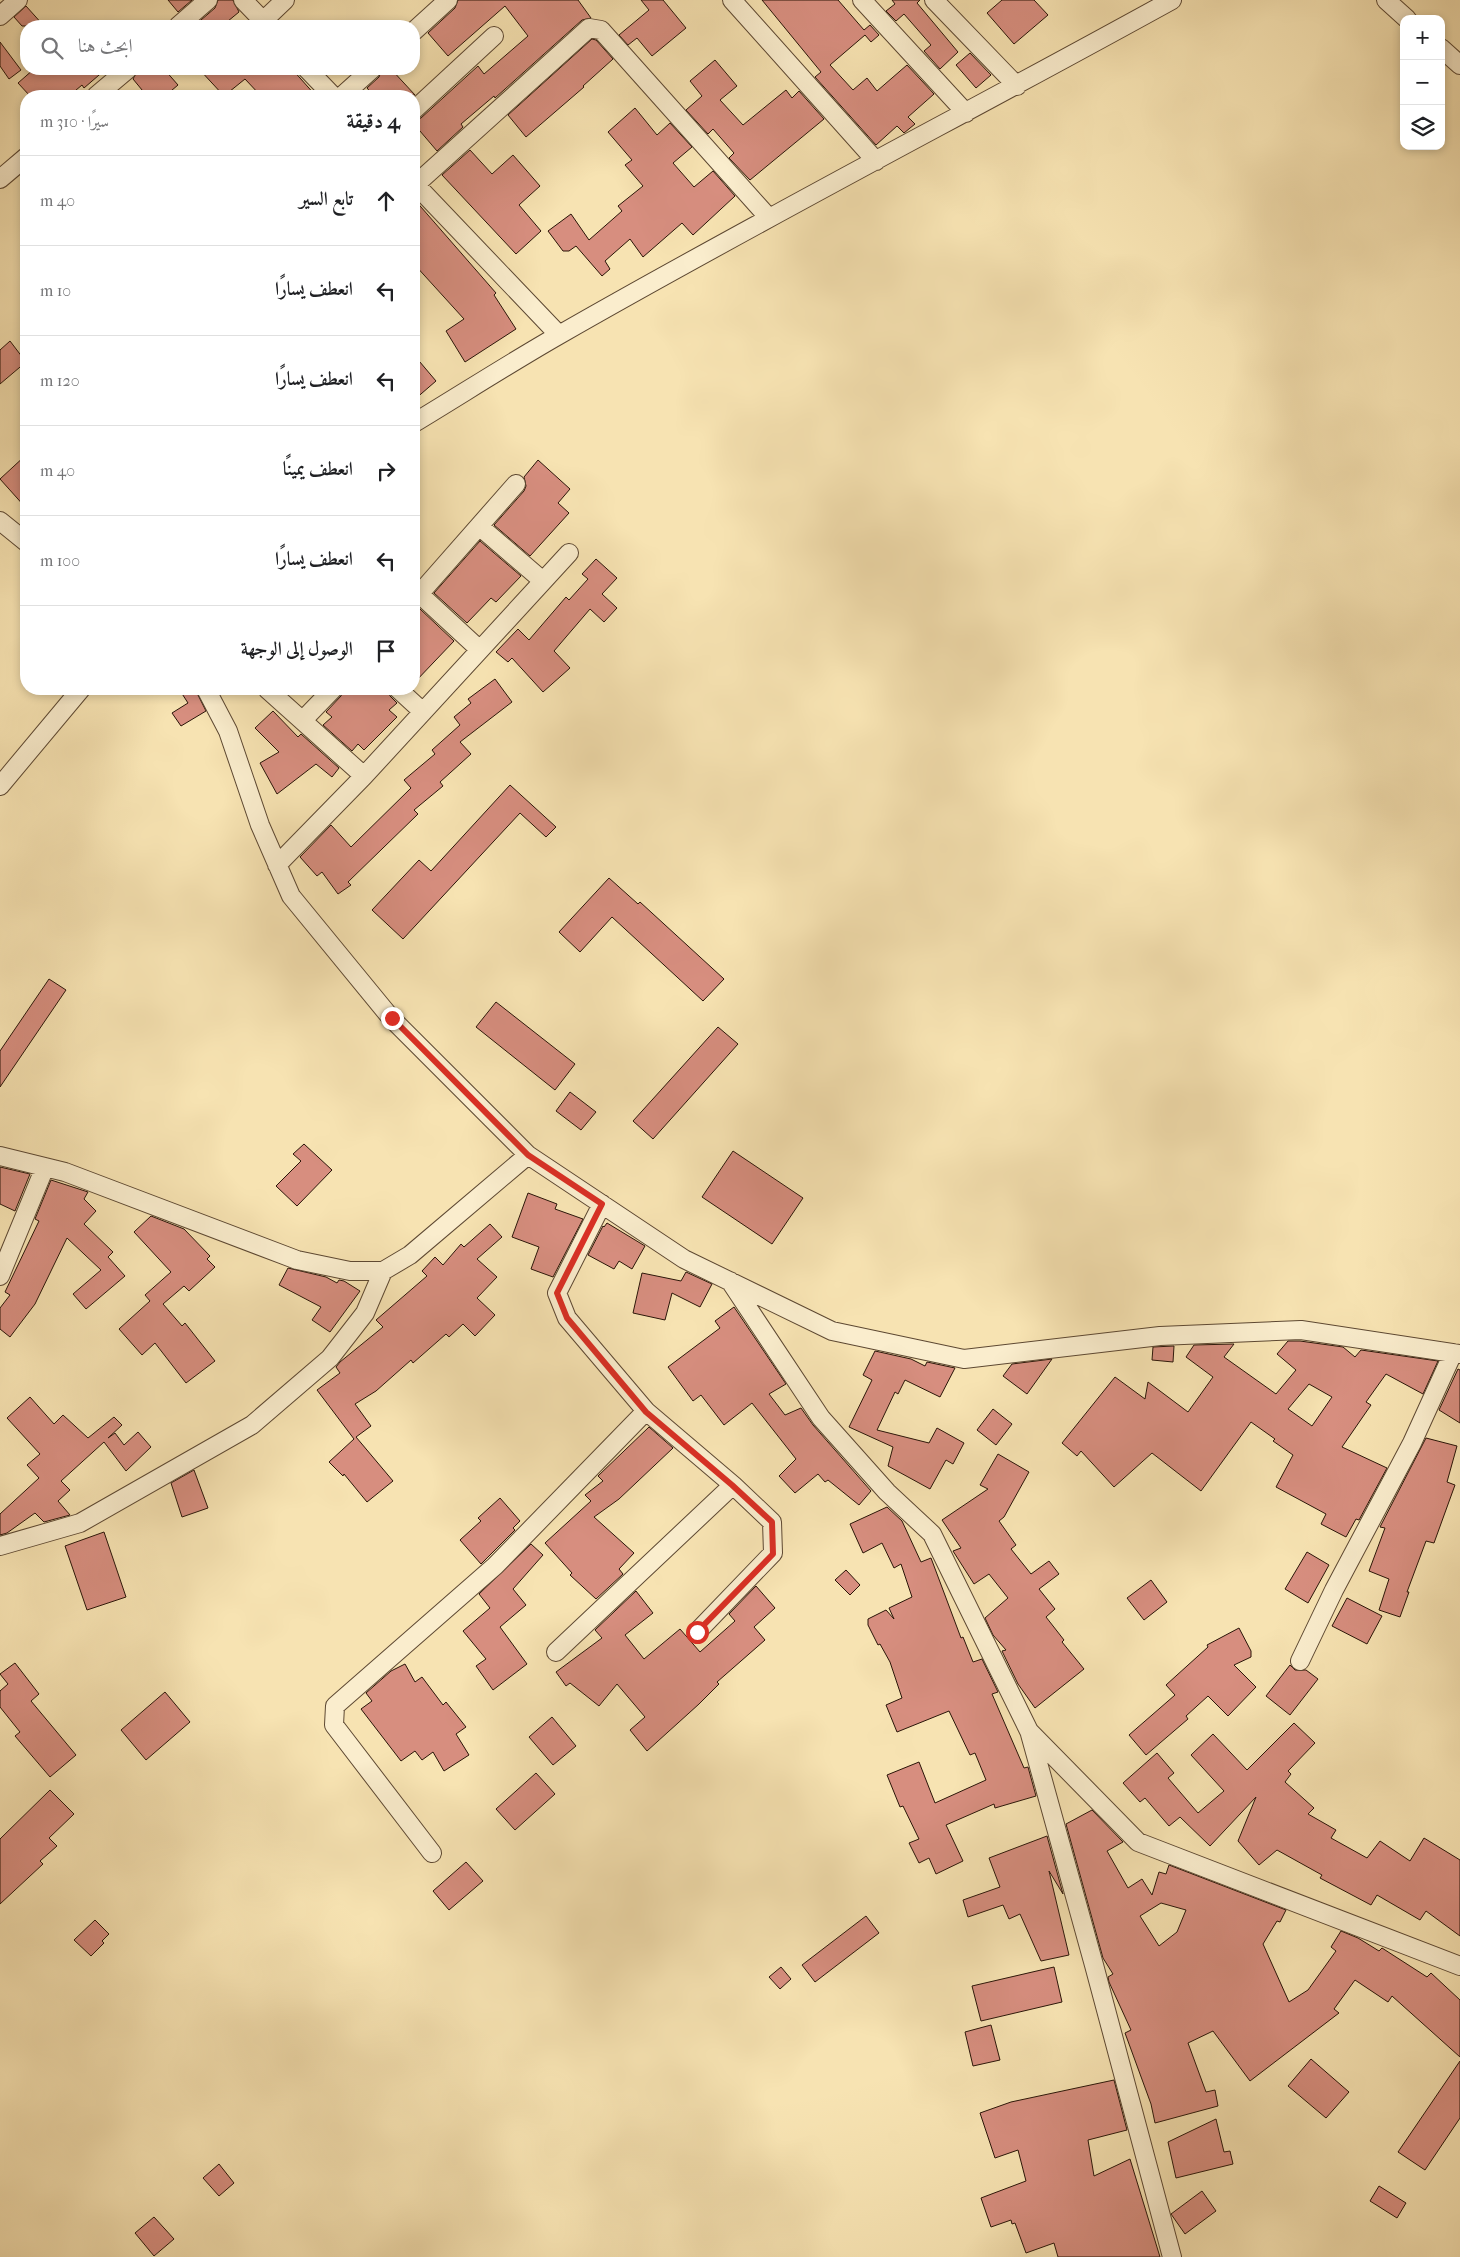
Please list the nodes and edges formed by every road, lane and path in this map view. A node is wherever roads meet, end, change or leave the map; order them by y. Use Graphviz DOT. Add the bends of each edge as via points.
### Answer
graph roads {
  1 [pos="18,0"];
  2 [pos="208,0"];
  3 [pos="243,0"];
  4 [pos="285,0"];
  5 [pos="448,0"];
  6 [pos="732,0"];
  7 [pos="862,0"];
  8 [pos="934,0"];
  9 [pos="1172,0"];
  10 [pos="1386,0"];
  11 [pos="1403,15"];
  12 [pos="0,16"];
  13 [pos="185,20"];
  14 [pos="261,20"];
  15 [pos="268,20"];
  16 [pos="420,26"];
  17 [pos="494,36"];
  18 [pos="1445,52"];
  19 [pos="1460,65"];
  20 [pos="121,75"];
  21 [pos="313,75"];
  22 [pos="365,75"];
  23 [pos="1017,86"];
  24 [pos="103,90"];
  25 [pos="327,90"];
  26 [pos="349,90"];
  27 [pos="420,104"];
  28 [pos="966,113"];
  29 [pos="876,161"];
  30 [pos="20,162"];
  31 [pos="0,179"];
  32 [pos="420,180"];
  33 [pos="420,189"];
  34 [pos="768,218"];
  35 [pos="559,336"];
  36 [pos="420,419"];
  37 [pos="516,484"];
  38 [pos="0,521"];
  39 [pos="479,526"];
  40 [pos="20,537"];
  41 [pos="569,553"];
  42 [pos="543,581"];
  43 [pos="420,591"];
  44 [pos="420,598"];
  45 [pos="480,650"];
  46 [pos="76,695"];
  47 [pos="209,695"];
  48 [pos="274,695"];
  49 [pos="327,695"];
  50 [pos="405,695"];
  51 [pos="423,712"];
  52 [pos="303,720"];
  53 [pos="364,776"];
  54 [pos="0,786"];
  55 [pos="277,865"];
  56 [pos="528,1155"];
  57 [pos="0,1156"];
  58 [pos="44,1166"];
  59 [pos="602,1204"];
  60 [pos="383,1271"];
  61 [pos="0,1276"];
  62 [pos="730,1281"];
  63 [pos="1457,1354"];
  64 [pos="646,1412"];
  65 [pos="732,1485"];
  66 [pos="0,1546"];
  67 [pos="697,1632"];
  68 [pos="556,1652"];
  69 [pos="1300,1661"];
  70 [pos="1029,1731"];
  71 [pos="432,1853"];
  72 [pos="1460,1966"];
  73 [pos="1172,2257"];
  1 -- 12 [label="street"];
  2 -- 13 [label="street"];
  3 -- 14 [label="street"];
  4 -- 15 [label="street"];
  5 -- 16 [label="street"];
  6 -- 29 [label="street"];
  7 -- 28 [label="street"];
  8 -- 23 [label="street"];
  9 -- 23 [label="street"];
  10 -- 11 [label="street"];
  17 -- 27 [label="street"];
  18 -- 19 [label="street"];
  20 -- 24 [label="street"];
  21 -- 25 [label="street"];
  22 -- 26 [label="street"];
  23 -- 28 [label="street"];
  28 -- 29 [label="street"];
  29 -- 34 [label="street"];
  30 -- 31 [label="street"];
  32 -- 34 [label="street" via="589,28 601,30"];
  33 -- 35 [label="street"];
  34 -- 35 [label="street"];
  35 -- 36 [label="street"];
  37 -- 39 [label="street"];
  38 -- 40 [label="street"];
  39 -- 42 [label="street"];
  39 -- 43 [label="street"];
  41 -- 42 [label="street"];
  42 -- 45 [label="street"];
  44 -- 45 [label="street"];
  45 -- 51 [label="street"];
  46 -- 54 [label="street"];
  47 -- 55 [label="street" via="228,732"];
  48 -- 52 [label="street"];
  49 -- 52 [label="street"];
  50 -- 51 [label="street"];
  51 -- 53 [label="street"];
  52 -- 53 [label="street"];
  53 -- 55 [label="street"];
  55 -- 56 [label="street" via="291,896 392,1018"];
  56 -- 59 [label="street"];
  56 -- 60 [label="street" via="410,1255"];
  57 -- 58 [label="street"];
  58 -- 60 [label="street" via="297,1260 350,1272"];
  58 -- 61 [label="street"];
  59 -- 62 [label="street" via="684,1259"];
  59 -- 64 [label="street" via="557,1293 567,1318"];
  60 -- 66 [label="street" via="365,1313 330,1358 252,1425 80,1523"];
  62 -- 63 [label="street" via="832,1331 964,1359 1160,1336 1301,1330"];
  62 -- 70 [label="street" via="822,1418 887,1492 932,1534"];
  63 -- 69 [label="street"];
  64 -- 65 [label="street"];
  64 -- 71 [label="street" via="495,1566 335,1706 334,1725"];
  65 -- 67 [label="street" via="772,1522 773,1554"];
  65 -- 68 [label="street"];
  70 -- 72 [label="street" via="1138,1842"];
  70 -- 73 [label="street"];
}
